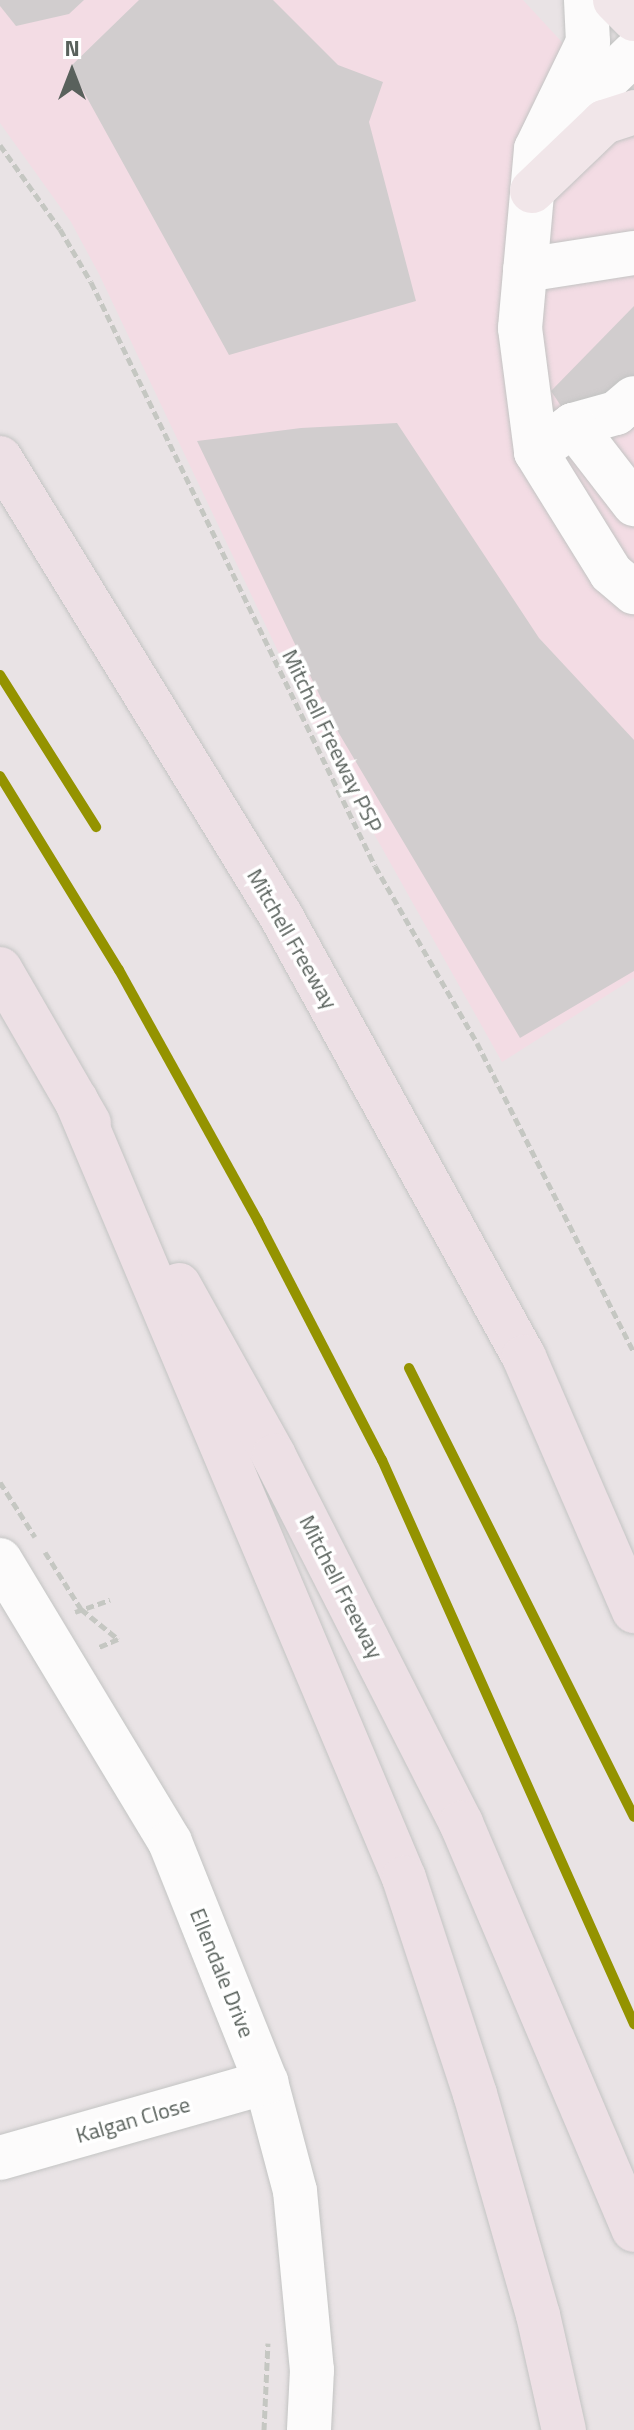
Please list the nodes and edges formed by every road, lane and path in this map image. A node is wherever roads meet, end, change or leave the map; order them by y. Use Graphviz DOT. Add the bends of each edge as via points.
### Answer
graph roads {
  1 [pos="586,0"];
  2 [pos="615,0"];
  3 [pos="634,19"];
  4 [pos="634,53"];
  5 [pos="634,112"];
  6 [pos="0,145"];
  7 [pos="534,170"];
  8 [pos="634,253"];
  9 [pos="525,270"];
  10 [pos="634,398"];
  11 [pos="573,425"];
  12 [pos="536,452"];
  13 [pos="0,458"];
  14 [pos="634,504"];
  15 [pos="634,592"];
  16 [pos="0,969"];
  17 [pos="76,1100"];
  18 [pos="634,1352"];
  19 [pos="524,1357"];
  20 [pos="0,1482"];
  21 [pos="634,1549"];
  22 [pos="5,1579"];
  23 [pos="110,1600"];
  24 [pos="81,1609"];
  25 [pos="634,1611"];
  26 [pos="42,1630"];
  27 [pos="118,1639"];
  28 [pos="266,2082"];
  29 [pos="0,2158"];
  30 [pos="634,2230"];
  31 [pos="268,2333"];
  32 [pos="264,2430"];
  33 [pos="309,2430"];
  34 [pos="564,2430"];
  1 -- 7 [label="street" via="588,42"];
  2 -- 3 [label="main road"];
  4 -- 7 [label="street"];
  5 -- 7 [label="main road" via="604,122"];
  6 -- 18 [label="path, Mitchell Freeway PSP" via="91,282 375,866 477,1043"];
  7 -- 9 [label="street"];
  8 -- 9 [label="street"];
  9 -- 12 [label="street" via="520,328"];
  10 -- 11 [label="street" via="616,413"];
  11 -- 12 [label="street"];
  11 -- 14 [label="street"];
  12 -- 15 [label="street" via="611,573"];
  13 -- 19 [label="highway, Mitchell Freeway" via="281,916"];
  16 -- 17 [label="highway, Mitchell Freeway"];
  17 -- 30 [label="highway, Mitchell Freeway" via="274,1456 461,1823"];
  17 -- 34 [label="highway" via="404,1878 475,2094 538,2315"];
  19 -- 21 [label="highway"];
  19 -- 25 [label="highway, Mitchell Freeway"];
  20 -- 24 [label="path"];
  22 -- 26 [label="street, Ellendale Drive"];
  23 -- 24 [label="path"];
  24 -- 26 [label="path"];
  24 -- 27 [label="path"];
  26 -- 28 [label="street, Ellendale Drive" via="170,1842"];
  28 -- 29 [label="street, Kalgan Close"];
  28 -- 33 [label="street, Ellendale Drive" via="295,2191 312,2370"];
  31 -- 32 [label="path"];
}
